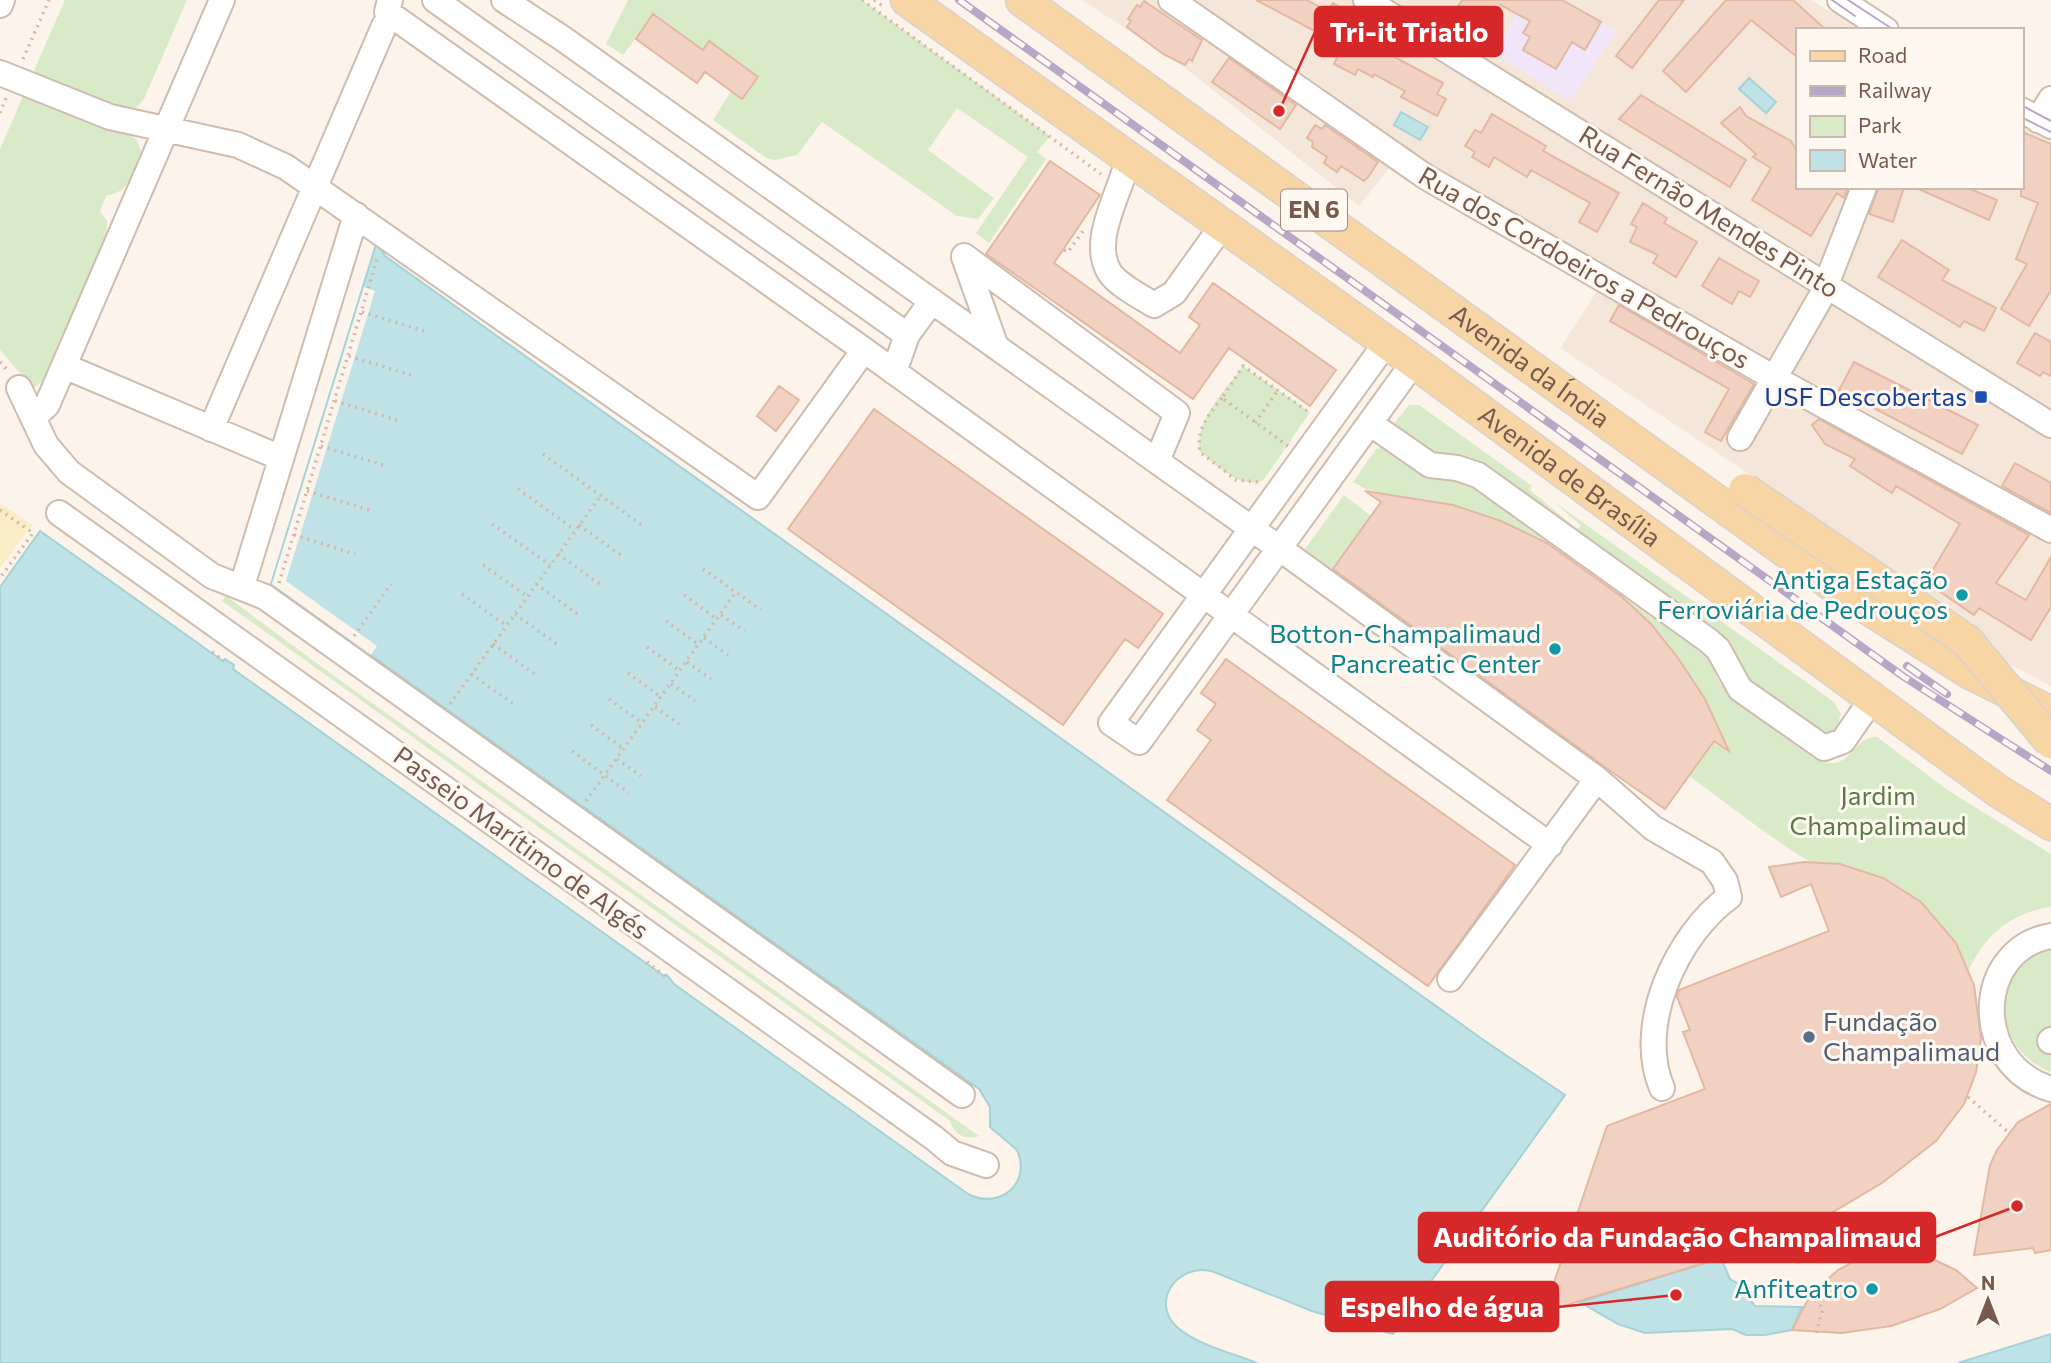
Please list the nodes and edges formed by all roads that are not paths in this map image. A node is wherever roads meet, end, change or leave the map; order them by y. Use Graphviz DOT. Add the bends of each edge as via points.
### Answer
graph roads {
  1 [pos="222,0"];
  2 [pos="390,0"];
  3 [pos="435,0"];
  4 [pos="503,0"];
  5 [pos="907,0"];
  6 [pos="1022,0"];
  7 [pos="1171,0"];
  8 [pos="1366,0"];
  9 [pos="1840,0"];
  10 [pos="384,26"];
  11 [pos="1883,28"];
  12 [pos="7,76"];
  13 [pos="166,131"];
  14 [pos="1116,167"];
  15 [pos="316,186"];
  16 [pos="1863,189"];
  17 [pos="356,215"];
  18 [pos="1223,226"];
  19 [pos="1826,285"];
  20 [pos="932,301"];
  21 [pos="908,335"];
  22 [pos="1386,343"];
  23 [pos="996,346"];
  24 [pos="864,350"];
  25 [pos="1414,362"];
  26 [pos="64,366"];
  27 [pos="894,372"];
  28 [pos="1774,378"];
  29 [pos="19,388"];
  30 [pos="33,418"];
  31 [pos="1606,420"];
  32 [pos="1371,424"];
  33 [pos="2051,425"];
  34 [pos="1312,428"];
  35 [pos="211,429"];
  36 [pos="1740,438"];
  37 [pos="1349,453"];
  38 [pos="281,458"];
  39 [pos="1157,461"];
  40 [pos="59,513"];
  41 [pos="1252,528"];
  42 [pos="2051,530"];
  43 [pos="1279,548"];
  44 [pos="242,586"];
  45 [pos="1203,595"];
  46 [pos="1231,615"];
  47 [pos="1872,699"];
  48 [pos="2051,713"];
  49 [pos="2051,742"];
  50 [pos="1597,779"];
  51 [pos="2051,824"];
  52 [pos="1550,845"];
  53 [pos="2051,936"];
  54 [pos="1450,979"];
  55 [pos="1662,1088"];
  56 [pos="2051,1089"];
  57 [pos="962,1095"];
  58 [pos="986,1165"];
  1 -- 13 [label="street"];
  2 -- 24 [label="street" via="387,12"];
  3 -- 21 [label="street"];
  4 -- 20 [label="street"];
  5 -- 14 [label="main road, Avenida de Brasília"];
  6 -- 31 [label="main road, Avenida da Índia / EN 6"];
  7 -- 28 [label="street, Rua dos Cordoeiros a Pedrouços" via="1426,177"];
  8 -- 19 [label="street, Rua Fernão Mendes Pinto"];
  9 -- 11 [label="street"];
  10 -- 15 [label="street"];
  12 -- 13 [label="street" via="110,117"];
  13 -- 15 [label="street" via="238,145"];
  13 -- 26 [label="street"];
  14 -- 18 [label="main road, Avenida de Brasília"];
  14 -- 18 [label="street" via="1101,252 1111,274 1154,305 1174,293"];
  15 -- 17 [label="street"];
  15 -- 35 [label="street"];
  16 -- 19 [label="street"];
  17 -- 24 [label="street" via="758,497"];
  17 -- 38 [label="street"];
  18 -- 22 [label="main road, Avenida de Brasília"];
  19 -- 28 [label="street"];
  19 -- 33 [label="street, Rua Fernão Mendes Pinto"];
  20 -- 21 [label="street"];
  20 -- 23 [label="street"];
  21 -- 27 [label="street"];
  22 -- 25 [label="main road, Avenida de Brasília"];
  22 -- 34 [label="street"];
  23 -- 39 [label="street"];
  23 -- 39 [label="street" via="964,256 1177,412"];
  24 -- 27 [label="street"];
  25 -- 32 [label="street"];
  25 -- 47 [label="main road, Avenida de Brasília"];
  26 -- 30 [label="street" via="47,405"];
  26 -- 35 [label="street"];
  27 -- 45 [label="street"];
  28 -- 36 [label="street"];
  28 -- 42 [label="street, Rua dos Cordoeiros a Pedrouços"];
  29 -- 30 [label="street"];
  30 -- 44 [label="street" via="46,444 69,472 212,576"];
  31 -- 48 [label="main road, Avenida da Índia / EN 6" via="1897,629"];
  31 -- 49 [label="main road, bridge" via="1745,490 1967,641"];
  32 -- 37 [label="street"];
  32 -- 47 [label="street" via="1430,465 1478,475 1687,625 1718,649 1740,689 1815,743 1830,748 1843,741"];
  34 -- 37 [label="street"];
  34 -- 41 [label="street" via="1291,453"];
  35 -- 38 [label="street"];
  37 -- 43 [label="street"];
  38 -- 44 [label="street"];
  39 -- 41 [label="street"];
  40 -- 58 [label="street, Passeio Marítimo de Algés" via="944,1148"];
  41 -- 43 [label="street"];
  41 -- 45 [label="street"];
  43 -- 46 [label="street"];
  43 -- 50 [label="street"];
  44 -- 57 [label="street" via="265,597"];
  45 -- 46 [label="street"];
  45 -- 46 [label="street" via="1111,723 1139,742"];
  46 -- 52 [label="street"];
  47 -- 51 [label="main road, Avenida de Brasília"];
  50 -- 52 [label="street"];
  50 -- 55 [label="street" via="1653,828 1712,862 1730,897 1712,910 1680,950 1652,1045"];
  52 -- 54 [label="street"];
  53 -- 56 [label="street" via="2021,951 2003,970 1993,995 1991,1021 1998,1047 2014,1069 2035,1085"];
}
